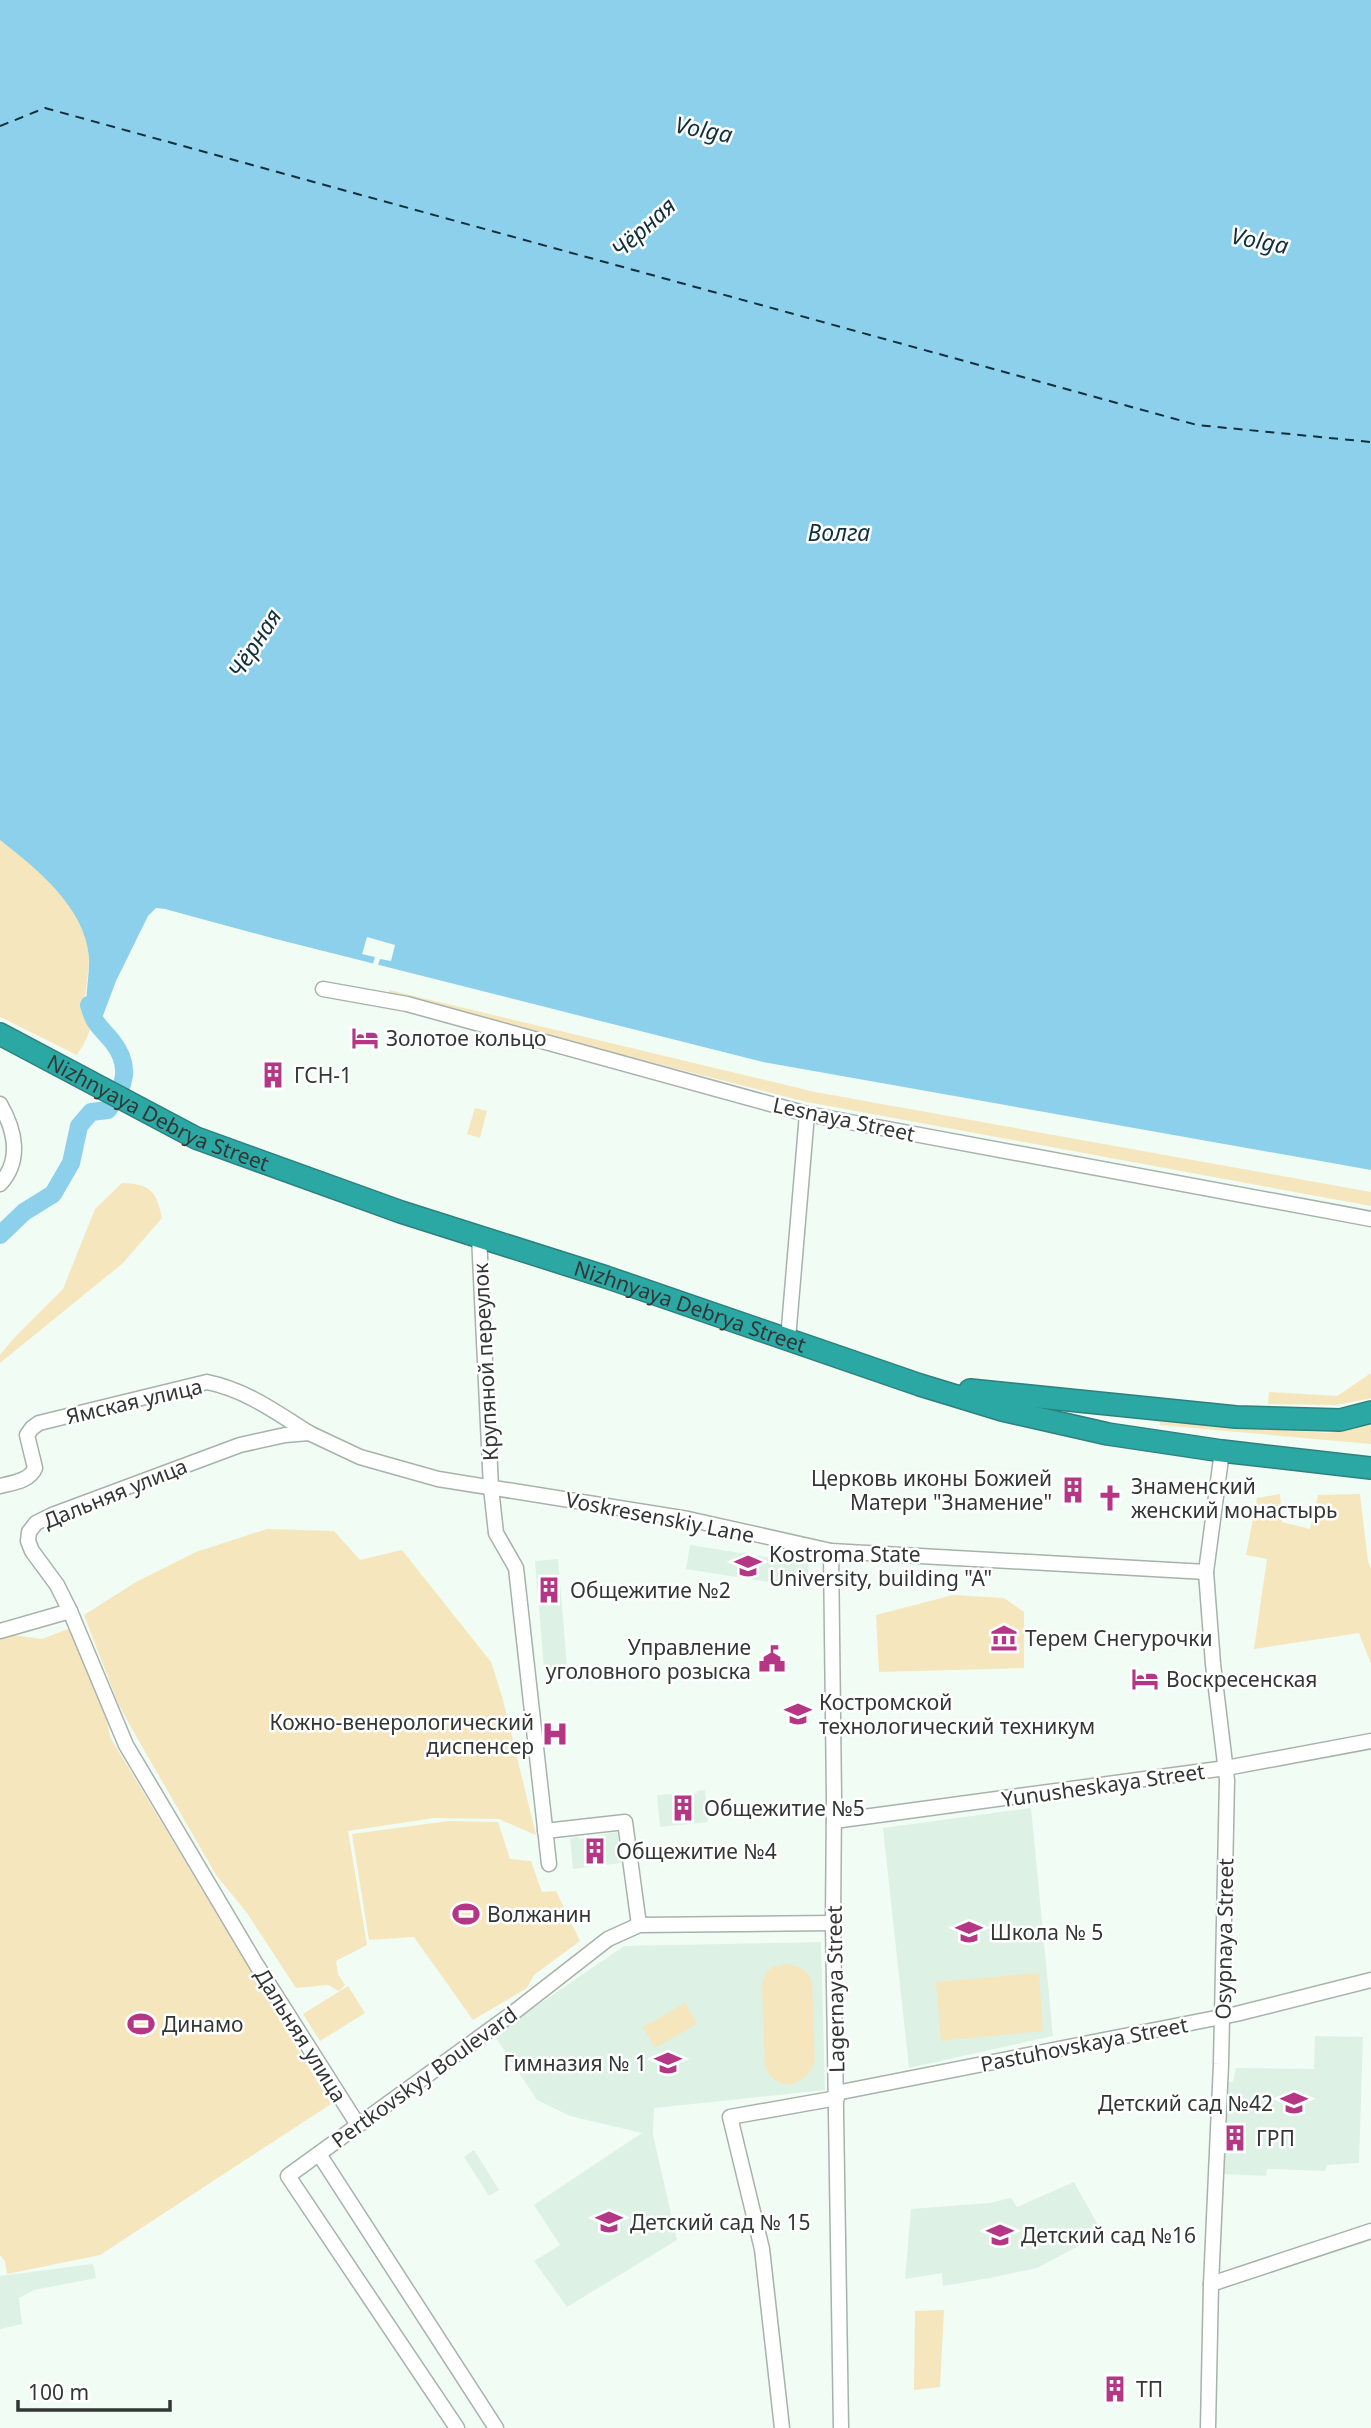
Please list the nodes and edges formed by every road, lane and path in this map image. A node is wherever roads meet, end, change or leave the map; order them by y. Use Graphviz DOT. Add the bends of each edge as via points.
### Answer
graph roads {
  1 [pos="323,989"];
  2 [pos="0,1034"];
  3 [pos="0,1104"];
  4 [pos="807,1114"];
  5 [pos="0,1184"];
  6 [pos="1371,1219"];
  7 [pos="479,1236"];
  8 [pos="788,1339"];
  9 [pos="920,1385"];
  10 [pos="1371,1412"];
  11 [pos="309,1433"];
  12 [pos="1222,1451"];
  13 [pos="1371,1468"];
  14 [pos="0,1486"];
  15 [pos="491,1488"];
  16 [pos="831,1551"];
  17 [pos="1206,1572"];
  18 [pos="70,1611"];
  19 [pos="0,1631"];
  20 [pos="1371,1741"];
  21 [pos="1226,1768"];
  22 [pos="834,1821"];
  23 [pos="545,1831"];
  24 [pos="549,1864"];
  25 [pos="833,1923"];
  26 [pos="639,1925"];
  27 [pos="1371,1980"];
  28 [pos="1222,2017"];
  29 [pos="836,2095"];
  30 [pos="358,2125"];
  31 [pos="319,2154"];
  32 [pos="1371,2231"];
  33 [pos="1211,2284"];
  34 [pos="457,2428"];
  35 [pos="496,2428"];
  36 [pos="782,2428"];
  37 [pos="841,2428"];
  38 [pos="1208,2428"];
  1 -- 4 [label="street, Lesnaya Street" via="407,1004"];
  2 -- 7 [label="highway, Nizhnyaya Debrya Street" via="196,1139"];
  3 -- 5 [label="street" via="16,1140 9,1175"];
  4 -- 6 [label="street, Lesnaya Street"];
  4 -- 8 [label="street"];
  7 -- 8 [label="highway, Nizhnyaya Debrya Street"];
  7 -- 15 [label="street, Крупяной переулок"];
  8 -- 9 [label="highway, Nizhnyaya Debrya Street"];
  9 -- 10 [label="highway" via="1236,1417 1340,1420"];
  9 -- 12 [label="highway, Nizhnyaya Debrya Street" via="1064,1425"];
  11 -- 14 [label="street, Ямская улица" via="253,1398 207,1382 39,1423 27,1435 33,1473"];
  11 -- 15 [label="street" via="360,1457"];
  11 -- 18 [label="street, Дальняя улица" via="240,1445 36,1524 28,1541"];
  12 -- 13 [label="highway, Nizhnyaya Debrya Street"];
  12 -- 17 [label="street, Osypnaya Street"];
  15 -- 16 [label="street, Voskresenskiy Lane" via="688,1519"];
  15 -- 23 [label="street" via="496,1533 516,1568"];
  16 -- 17 [label="street, Voskresenskiy Lane"];
  16 -- 22 [label="street, Lagernaya Street"];
  17 -- 21 [label="street, Osypnaya Street"];
  18 -- 19 [label="street"];
  18 -- 30 [label="street, Дальняя улица" via="126,1745"];
  20 -- 21 [label="street, Yunusheskaya Street"];
  21 -- 22 [label="street, Yunusheskaya Street"];
  21 -- 28 [label="street, Osypnaya Street"];
  22 -- 25 [label="street, Lagernaya Street"];
  23 -- 24 [label="street"];
  23 -- 26 [label="street" via="625,1822"];
  25 -- 26 [label="street, Pertkovskyy Boulevard"];
  25 -- 29 [label="street, Lagernaya Street"];
  26 -- 30 [label="street, Pertkovskyy Boulevard" via="608,1939"];
  27 -- 28 [label="street, Pastuhovskaya Street"];
  28 -- 29 [label="street, Pastuhovskaya Street"];
  28 -- 33 [label="street, Osypnaya Street"];
  29 -- 36 [label="street, Pastuhovskaya Street" via="730,2117 762,2249"];
  29 -- 37 [label="street, Lagernaya Street"];
  30 -- 31 [label="street, Pertkovskyy Boulevard"];
  31 -- 34 [label="street" via="288,2176"];
  31 -- 35 [label="street, Pertkovskyy Boulevard"];
  32 -- 33 [label="street"];
  33 -- 38 [label="street, Osypnaya Street"];
}
